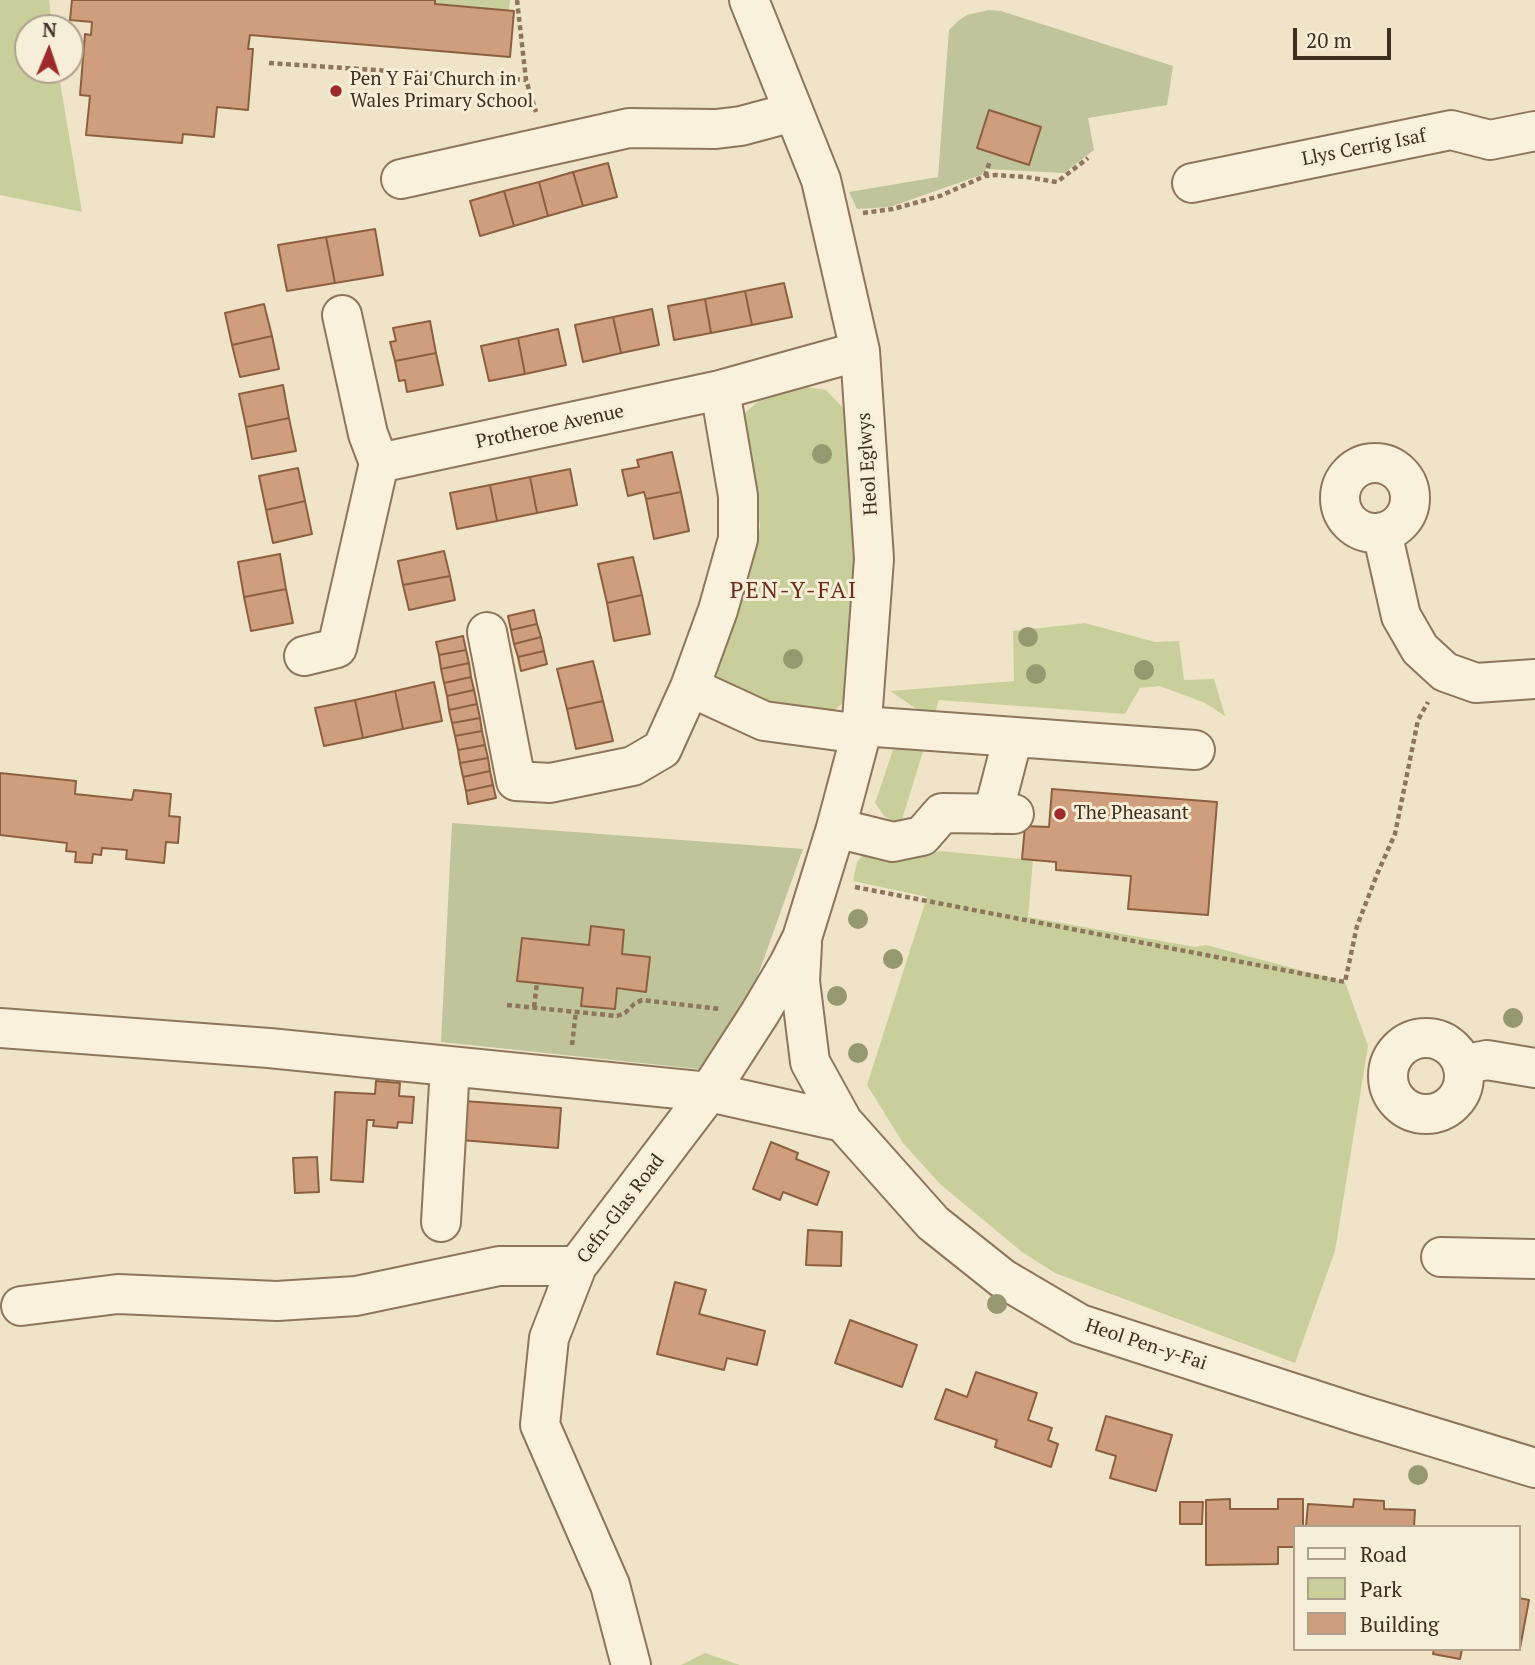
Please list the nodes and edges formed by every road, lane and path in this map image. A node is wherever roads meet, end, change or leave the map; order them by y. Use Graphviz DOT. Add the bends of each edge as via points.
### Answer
graph roads {
  1 [pos="517,0"];
  2 [pos="749,0"];
  3 [pos="269,63"];
  4 [pos="526,80"];
  5 [pos="793,113"];
  6 [pos="1535,131"];
  7 [pos="545,147"];
  8 [pos="1088,158"];
  9 [pos="990,161"];
  10 [pos="985,176"];
  11 [pos="401,179"];
  12 [pos="1192,183"];
  13 [pos="830,216"];
  14 [pos="342,315"];
  15 [pos="860,351"];
  16 [pos="720,390"];
  17 [pos="379,463"];
  18 [pos="1382,532"];
  19 [pos="487,632"];
  20 [pos="304,656"];
  21 [pos="1445,672"];
  22 [pos="1535,679"];
  23 [pos="690,687"];
  24 [pos="862,730"];
  25 [pos="1013,737"];
  26 [pos="1195,750"];
  27 [pos="836,828"];
  28 [pos="820,880"];
  29 [pos="802,938"];
  30 [pos="537,983"];
  31 [pos="507,1005"];
  32 [pos="534,1007"];
  33 [pos="576,1011"];
  34 [pos="760,1013"];
  35 [pos="0,1028"];
  36 [pos="571,1052"];
  37 [pos="1462,1065"];
  38 [pos="450,1066"];
  39 [pos="1535,1068"];
  40 [pos="709,1092"];
  41 [pos="843,1122"];
  42 [pos="441,1222"];
  43 [pos="1441,1257"];
  44 [pos="1535,1259"];
  45 [pos="577,1266"];
  46 [pos="21,1306"];
  47 [pos="1535,1468"];
  48 [pos="631,1665"];
  1 -- 4 [label="path"];
  2 -- 5 [label="street, Heol Eglwys"];
  3 -- 4 [label="path"];
  4 -- 7 [label="path"];
  5 -- 7 [label="street" via="716,129 629,128"];
  5 -- 13 [label="street, Heol Eglwys" via="821,180"];
  6 -- 12 [label="street, Llys Cerrig Isaf" via="1490,140 1451,130"];
  7 -- 11 [label="street"];
  8 -- 10 [label="path" via="1057,182"];
  9 -- 10 [label="path"];
  10 -- 13 [label="path" via="940,196 893,209"];
  13 -- 15 [label="street, Heol Eglwys"];
  14 -- 17 [label="street" via="368,434"];
  15 -- 16 [label="street, Protheroe Avenue"];
  15 -- 24 [label="street, Heol Eglwys" via="874,559"];
  16 -- 17 [label="street, Protheroe Avenue"];
  16 -- 23 [label="street" via="738,496 738,539"];
  17 -- 20 [label="street" via="337,648"];
  18 -- 21 [label="street" via="1401,616 1420,649"];
  19 -- 23 [label="street" via="516,781 550,783 633,766 662,748"];
  21 -- 22 [label="street" via="1476,683"];
  21 -- 28 [label="path" via="1418,720 1395,834 1357,926 1345,982"];
  23 -- 24 [label="street" via="764,721"];
  24 -- 25 [label="street"];
  24 -- 27 [label="street, Heol Eglwys"];
  25 -- 26 [label="street"];
  25 -- 27 [label="street" via="1003,814 942,813 922,835 892,842"];
  27 -- 28 [label="street, Heol Eglwys"];
  28 -- 29 [label="street, Heol Eglwys"];
  29 -- 34 [label="street, Cefn-Glas Road"];
  29 -- 41 [label="street, Heol Pen-y-Fai" via="800,981 810,1062"];
  30 -- 32 [label="path"];
  31 -- 32 [label="path"];
  32 -- 33 [label="path"];
  33 -- 34 [label="path" via="617,1016 642,1000"];
  33 -- 36 [label="path"];
  34 -- 40 [label="street, Cefn-Glas Road"];
  35 -- 38 [label="street"];
  37 -- 39 [label="street" via="1487,1060"];
  38 -- 40 [label="street"];
  38 -- 42 [label="street"];
  40 -- 41 [label="street"];
  40 -- 45 [label="street, Cefn-Glas Road"];
  41 -- 47 [label="street, Heol Pen-y-Fai" via="933,1223 1002,1278 1080,1324"];
  43 -- 44 [label="street"];
  45 -- 46 [label="street" via="499,1266 356,1296 277,1301 118,1294"];
  45 -- 48 [label="street, Cefn-Glas Road" via="549,1338 540,1425 610,1585"];
}
